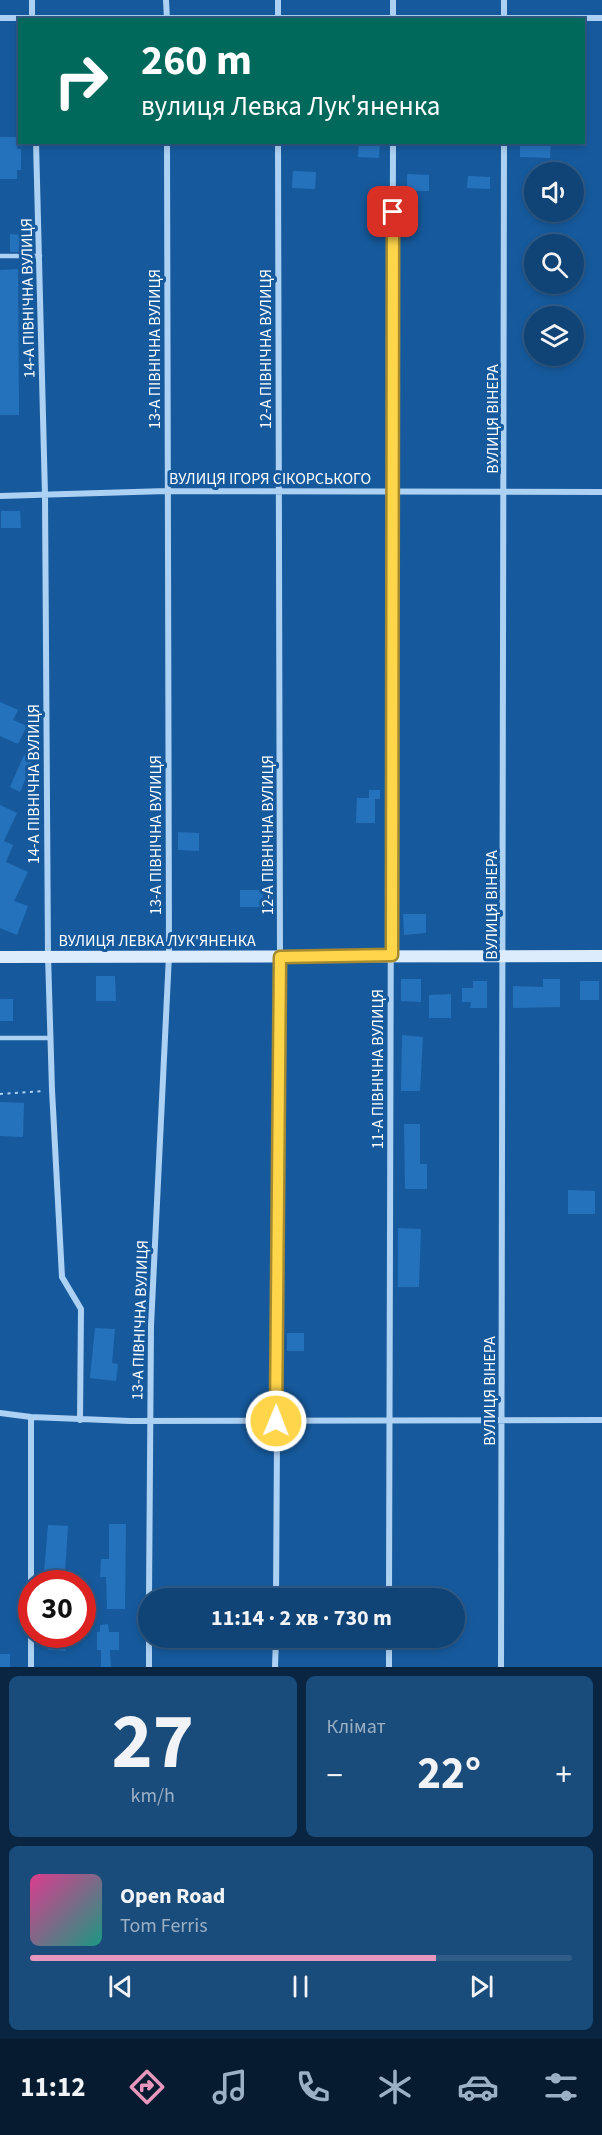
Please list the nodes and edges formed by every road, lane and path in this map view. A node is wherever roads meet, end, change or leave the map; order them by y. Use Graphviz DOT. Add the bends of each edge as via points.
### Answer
graph roads {
  1 [pos="32,0"];
  2 [pos="166,0"];
  3 [pos="278,0"];
  4 [pos="393,0"];
  5 [pos="504,0"];
  6 [pos="0,18"];
  7 [pos="32,18"];
  8 [pos="167,18"];
  9 [pos="278,18"];
  10 [pos="393,18"];
  11 [pos="504,18"];
  12 [pos="585,18"];
  13 [pos="602,18"];
  14 [pos="18,19"];
  15 [pos="36,144"];
  16 [pos="167,144"];
  17 [pos="278,144"];
  18 [pos="393,144"];
  19 [pos="504,144"];
  20 [pos="0,256"];
  21 [pos="39,256"];
  22 [pos="167,491"];
  23 [pos="393,491"];
  24 [pos="505,491"];
  25 [pos="602,492"];
  26 [pos="279,493"];
  27 [pos="45,495"];
  28 [pos="0,496"];
  29 [pos="48,955"];
  30 [pos="169,955"];
  31 [pos="392,955"];
  32 [pos="504,955"];
  33 [pos="602,956"];
  34 [pos="0,957"];
  35 [pos="280,957"];
  36 [pos="0,1038"];
  37 [pos="51,1038"];
  38 [pos="52,1090"];
  39 [pos="0,1094"];
  40 [pos="0,1413"];
  41 [pos="31,1417"];
  42 [pos="80,1420"];
  43 [pos="150,1420"];
  44 [pos="388,1420"];
  45 [pos="602,1420"];
  46 [pos="276,1421"];
  47 [pos="502,1421"];
  48 [pos="149,1588"];
  49 [pos="276,1588"];
  50 [pos="388,1588"];
  51 [pos="149,1648"];
  52 [pos="276,1648"];
  53 [pos="389,1648"];
  54 [pos="31,1667"];
  55 [pos="149,1667"];
  56 [pos="276,1667"];
  57 [pos="389,1667"];
  58 [pos="501,1667"];
  1 -- 7 [label="street"];
  2 -- 8 [label="street"];
  3 -- 9 [label="street"];
  4 -- 10 [label="street"];
  5 -- 11 [label="street"];
  6 -- 14 [label="street"];
  12 -- 13 [label="street"];
  15 -- 21 [label="street, 14-А ПІВНІЧНА ВУЛИЦЯ"];
  16 -- 22 [label="street, 13-А ПІВНІЧНА ВУЛИЦЯ"];
  17 -- 26 [label="street, 12-А ПІВНІЧНА ВУЛИЦЯ"];
  18 -- 23 [label="street, 11-А ПІВНІЧНА ВУЛИЦЯ"];
  19 -- 24 [label="street, ВУЛИЦЯ ВІНЕРА"];
  20 -- 21 [label="lane"];
  21 -- 27 [label="street, 14-А ПІВНІЧНА ВУЛИЦЯ"];
  22 -- 26 [label="street, ВУЛИЦЯ ІГОРЯ СІКОРСЬКОГО"];
  22 -- 27 [label="street, ВУЛИЦЯ ІГОРЯ СІКОРСЬКОГО"];
  22 -- 30 [label="street, 13-А ПІВНІЧНА ВУЛИЦЯ"];
  23 -- 24 [label="street, ВУЛИЦЯ ІГОРЯ СІКОРСЬКОГО"];
  23 -- 26 [label="street, ВУЛИЦЯ ІГОРЯ СІКОРСЬКОГО"];
  23 -- 31 [label="street, 11-А ПІВНІЧНА ВУЛИЦЯ"];
  24 -- 25 [label="street, ВУЛИЦЯ ІГОРЯ СІКОРСЬКОГО"];
  24 -- 32 [label="street, ВУЛИЦЯ ВІНЕРА"];
  26 -- 35 [label="street, 12-А ПІВНІЧНА ВУЛИЦЯ"];
  27 -- 28 [label="street, ВУЛИЦЯ ІГОРЯ СІКОРСЬКОГО"];
  27 -- 29 [label="street, 14-А ПІВНІЧНА ВУЛИЦЯ"];
  29 -- 30 [label="street, ВУЛИЦЯ ЛЕВКА ЛУК'ЯНЕНКА"];
  29 -- 34 [label="street, ВУЛИЦЯ ЛЕВКА ЛУК'ЯНЕНКА"];
  29 -- 37 [label="street, 14-А ПІВНІЧНА ВУЛИЦЯ"];
  30 -- 35 [label="street, ВУЛИЦЯ ЛЕВКА ЛУК'ЯНЕНКА"];
  30 -- 43 [label="street, 13-А ПІВНІЧНА ВУЛИЦЯ"];
  31 -- 32 [label="street, ВУЛИЦЯ ЛЕВКА ЛУК'ЯНЕНКА"];
  31 -- 35 [label="street, ВУЛИЦЯ ЛЕВКА ЛУК'ЯНЕНКА"];
  31 -- 44 [label="street, 11-А ПІВНІЧНА ВУЛИЦЯ"];
  32 -- 33 [label="street, ВУЛИЦЯ ЛЕВКА ЛУК'ЯНЕНКА"];
  32 -- 47 [label="street, ВУЛИЦЯ ВІНЕРА"];
  35 -- 46 [label="street, 12-А ПІВНІЧНА ВУЛИЦЯ"];
  36 -- 37 [label="lane"];
  37 -- 38 [label="street, 14-А ПІВНІЧНА ВУЛИЦЯ"];
  38 -- 39 [label="path"];
  38 -- 42 [label="street, 14-А ПІВНІЧНА ВУЛИЦЯ" via="62,1277 81,1309"];
  40 -- 41 [label="street"];
  41 -- 42 [label="street"];
  41 -- 54 [label="street"];
  42 -- 43 [label="street"];
  43 -- 46 [label="street"];
  43 -- 48 [label="street, 13-А ПІВНІЧНА ВУЛИЦЯ"];
  44 -- 46 [label="street"];
  44 -- 47 [label="street"];
  44 -- 50 [label="street, 11-А ПІВНІЧНА ВУЛИЦЯ"];
  45 -- 47 [label="street"];
  46 -- 49 [label="street, 12-А ПІВНІЧНА ВУЛИЦЯ"];
  47 -- 58 [label="street, ВУЛИЦЯ ВІНЕРА"];
  51 -- 55 [label="street"];
  52 -- 56 [label="street"];
  53 -- 57 [label="street"];
}
